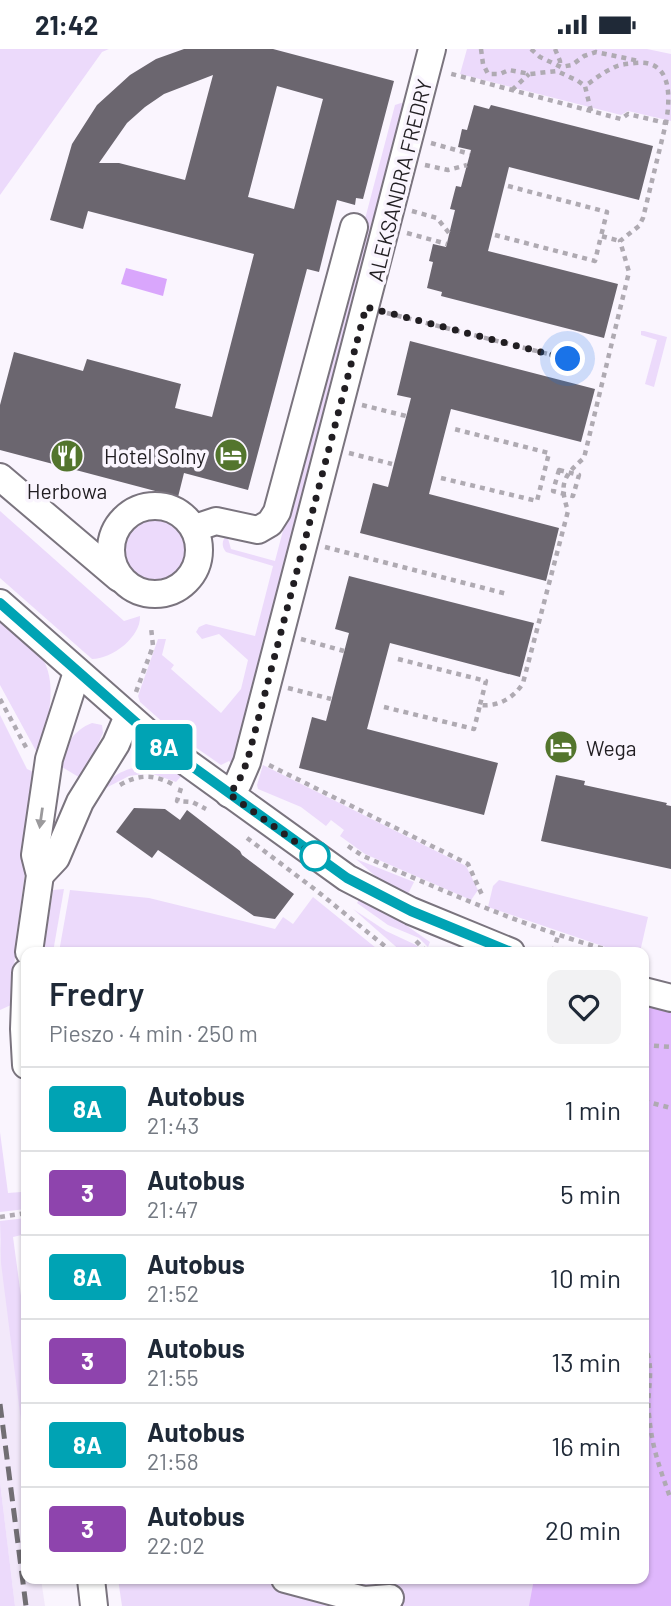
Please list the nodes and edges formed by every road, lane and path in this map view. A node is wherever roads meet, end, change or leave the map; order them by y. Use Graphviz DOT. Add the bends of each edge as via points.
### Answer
graph roads {
  1 [pos="481,49"];
  2 [pos="531,49"];
  3 [pos="555,49"];
  4 [pos="429,58"];
  5 [pos="645,62"];
  6 [pos="559,69"];
  7 [pos="530,74"];
  8 [pos="585,86"];
  9 [pos="512,90"];
  10 [pos="591,111"];
  11 [pos="666,123"];
  12 [pos="451,149"];
  13 [pos="470,154"];
  14 [pos="428,165"];
  15 [pos="467,165"];
  16 [pos="508,186"];
  17 [pos="417,213"];
  18 [pos="354,227"];
  19 [pos="449,233"];
  20 [pos="495,235"];
  21 [pos="601,236"];
  22 [pos="429,239"];
  23 [pos="620,241"];
  24 [pos="446,244"];
  25 [pos="366,307"];
  26 [pos="568,359"];
  27 [pos="372,407"];
  28 [pos="405,416"];
  29 [pos="454,429"];
  30 [pos="360,456"];
  31 [pos="392,464"];
  32 [pos="568,472"];
  33 [pos="0,477"];
  34 [pos="441,478"];
  35 [pos="562,493"];
  36 [pos="195,528"];
  37 [pos="304,542"];
  38 [pos="124,581"];
  39 [pos="507,594"];
  40 [pos="0,603"];
  41 [pos="151,627"];
  42 [pos="311,642"];
  43 [pos="344,651"];
  44 [pos="398,659"];
  45 [pos="77,672"];
  46 [pos="99,690"];
  47 [pos="298,691"];
  48 [pos="0,699"];
  49 [pos="331,699"];
  50 [pos="480,705"];
  51 [pos="384,707"];
  52 [pos="130,708"];
  53 [pos="157,741"];
  54 [pos="40,757"];
  55 [pos="261,761"];
  56 [pos="100,787"];
  57 [pos="192,793"];
  58 [pos="177,801"];
  59 [pos="220,803"];
  60 [pos="241,834"];
  61 [pos="341,841"];
  62 [pos="40,875"];
  63 [pos="483,897"];
  64 [pos="558,936"];
  65 [pos="30,947"];
  66 [pos="387,947"];
  67 [pos="499,947"];
  68 [pos="555,947"];
  69 [pos="597,947"];
  70 [pos="649,992"];
  71 [pos="671,998"];
  72 [pos="649,1045"];
  73 [pos="671,1047"];
  74 [pos="649,1102"];
  75 [pos="671,1108"];
  76 [pos="21,1214"];
  77 [pos="0,1217"];
  78 [pos="649,1357"];
  79 [pos="649,1399"];
  80 [pos="649,1419"];
  81 [pos="671,1500"];
  82 [pos="92,1584"];
  83 [pos="303,1584"];
  84 [pos="390,1598"];
  85 [pos="94,1606"];
  1 -- 7 [label="path" via="488,74 509,70"];
  2 -- 6 [label="path"];
  3 -- 6 [label="path"];
  4 -- 9 [label="path"];
  4 -- 25 [label="street, ALEKSANDRA FREDRY"];
  5 -- 6 [label="path" via="596,52"];
  5 -- 8 [label="path" via="611,68"];
  5 -- 11 [label="path" via="657,66 668,78"];
  6 -- 7 [label="path"];
  6 -- 8 [label="path"];
  7 -- 9 [label="path"];
  8 -- 10 [label="path"];
  9 -- 10 [label="path"];
  10 -- 11 [label="path"];
  11 -- 23 [label="path" via="643,218"];
  12 -- 13 [label="path"];
  14 -- 15 [label="path" via="448,170"];
  16 -- 21 [label="path" via="607,212"];
  17 -- 19 [label="path" via="437,218"];
  18 -- 36 [label="street" via="276,512 270,523 258,530 216,521"];
  20 -- 21 [label="path" via="595,261"];
  21 -- 23 [label="path"];
  22 -- 24 [label="path"];
  23 -- 32 [label="path" via="629,272 584,458"];
  25 -- 26 [label="path"];
  25 -- 37 [label="street, ALEKSANDRA FREDRY"];
  27 -- 28 [label="path"];
  29 -- 34 [label="path" via="549,453 537,501"];
  30 -- 31 [label="path"];
  32 -- 35 [label="path"];
  32 -- 35 [label="path" via="559,470 553,491"];
  32 -- 35 [label="path" via="579,475 573,496"];
  33 -- 38 [label="street"];
  35 -- 50 [label="path" via="568,511 523,683 501,703"];
  36 -- 38 [label="street" via="199,557 186,582 173,591 146,594"];
  36 -- 38 [label="street" via="179,512 157,505 128,513 118,524 110,554"];
  37 -- 39 [label="path"];
  37 -- 59 [label="street, ALEKSANDRA FREDRY" via="247,762 238,783"];
  40 -- 45 [label="street"];
  41 -- 52 [label="path" via="153,646"];
  42 -- 43 [label="path"];
  44 -- 50 [label="path" via="486,681"];
  45 -- 46 [label="street"];
  45 -- 54 [label="street"];
  46 -- 52 [label="street"];
  46 -- 54 [label="street"];
  47 -- 49 [label="path"];
  48 -- 54 [label="path"];
  50 -- 51 [label="path" via="474,729"];
  52 -- 53 [label="street"];
  52 -- 56 [label="street"];
  53 -- 56 [label="street" via="126,754"];
  53 -- 59 [label="street"];
  54 -- 62 [label="street, one-way" via="35,855"];
  55 -- 63 [label="path" via="468,864"];
  56 -- 57 [label="path" via="149,776"];
  56 -- 62 [label="street"];
  58 -- 59 [label="path"];
  59 -- 67 [label="street" via="366,889"];
  60 -- 66 [label="path"];
  61 -- 64 [label="path" via="375,861"];
  62 -- 65 [label="street"];
  64 -- 68 [label="path"];
  64 -- 69 [label="path"];
  70 -- 71 [label="street"];
  72 -- 73 [label="path"];
  74 -- 75 [label="path"];
  76 -- 77 [label="path"];
  78 -- 79 [label="path"];
  80 -- 81 [label="path" via="652,1447"];
  82 -- 85 [label="street"];
  83 -- 84 [label="street" via="364,1601"];
}
